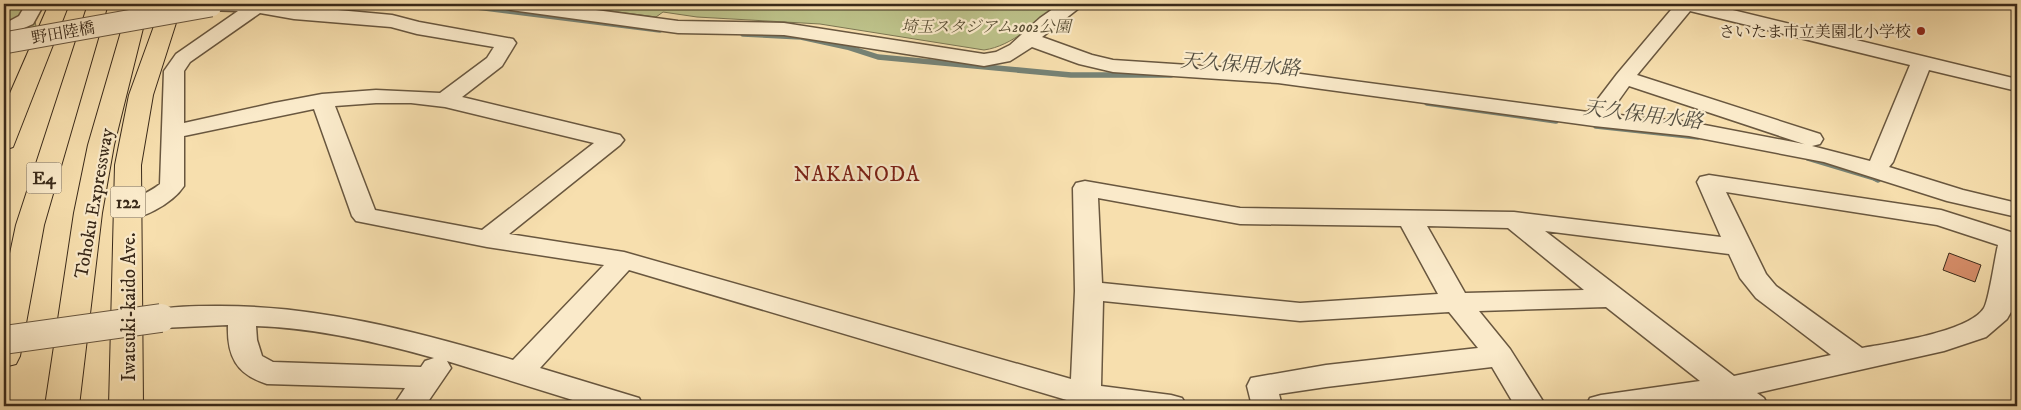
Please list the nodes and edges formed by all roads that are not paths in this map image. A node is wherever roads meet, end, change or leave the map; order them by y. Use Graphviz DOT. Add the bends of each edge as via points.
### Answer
graph roads {
  1 [pos="35,4"];
  2 [pos="59,4"];
  3 [pos="98,4"];
  4 [pos="139,4"];
  5 [pos="172,4"];
  6 [pos="510,4"];
  7 [pos="1072,4"];
  8 [pos="1686,4"];
  9 [pos="211,5"];
  10 [pos="258,6"];
  11 [pos="4,31"];
  12 [pos="1029,39"];
  13 [pos="4,42"];
  14 [pos="1922,62"];
  15 [pos="177,67"];
  16 [pos="148,75"];
  17 [pos="1624,78"];
  18 [pos="2017,85"];
  19 [pos="322,100"];
  20 [pos="445,100"];
  21 [pos="1594,119"];
  22 [pos="173,132"];
  23 [pos="4,142"];
  24 [pos="1881,162"];
  25 [pos="2017,194"];
  26 [pos="2017,210"];
  27 [pos="128,213"];
  28 [pos="1409,218"];
  29 [pos="1514,220"];
  30 [pos="487,239"];
  31 [pos="2014,242"];
  32 [pos="1739,247"];
  33 [pos="624,260"];
  34 [pos="1089,292"];
  35 [pos="1612,298"];
  36 [pos="1456,302"];
  37 [pos="242,315"];
  38 [pos="4,340"];
  39 [pos="448,353"];
  40 [pos="4,356"];
  41 [pos="1500,356"];
  42 [pos="1859,361"];
  43 [pos="518,373"];
  44 [pos="429,378"];
  45 [pos="1729,388"];
  46 [pos="1086,400"];
  47 [pos="62,406"];
  48 [pos="126,406"];
  49 [pos="408,406"];
  50 [pos="628,406"];
  51 [pos="1171,406"];
  52 [pos="1267,406"];
  53 [pos="1532,406"];
  54 [pos="1602,406"];
  55 [pos="1753,406"];
  1 -- 11 [label="street" via="26,20"];
  2 -- 23 [label="highway"];
  3 -- 40 [label="highway, E4" via="30,225"];
  4 -- 47 [label="highway, Tohoku Expressway" via="103,137 88,213"];
  5 -- 16 [label="highway, Iwatsuki-kaido Ave. / 122"];
  6 -- 12 [label="street" via="678,27 784,29 984,60 1017,51"];
  7 -- 12 [label="street"];
  8 -- 14 [label="street"];
  8 -- 17 [label="street"];
  9 -- 10 [label="street, 野田陸橋"];
  9 -- 13 [label="street, 野田陸橋, bridge"];
  10 -- 15 [label="street" via="183,58"];
  10 -- 20 [label="street, 野田陸橋" via="294,13 392,21 506,43 495,62"];
  12 -- 21 [label="street" via="1086,60 1113,66 1278,77"];
  14 -- 18 [label="street"];
  14 -- 24 [label="street"];
  15 -- 16 [label="street"];
  15 -- 22 [label="street" via="174,71"];
  16 -- 27 [label="highway, Iwatsuki-kaido Ave. / 122" via="128,164"];
  17 -- 21 [label="street"];
  17 -- 24 [label="street"];
  19 -- 20 [label="street" via="384,97"];
  19 -- 22 [label="street"];
  19 -- 30 [label="street" via="365,216"];
  20 -- 30 [label="street" via="612,140"];
  21 -- 26 [label="street" via="1689,129 1829,156 1956,196"];
  22 -- 27 [label="street" via="172,186 158,198"];
  24 -- 25 [label="street"];
  27 -- 48 [label="highway, Iwatsuki-kaido Ave. / 122"];
  28 -- 29 [label="street"];
  28 -- 34 [label="street" via="1240,216 1085,188"];
  28 -- 36 [label="street"];
  29 -- 32 [label="street"];
  29 -- 35 [label="street"];
  30 -- 33 [label="street"];
  31 -- 32 [label="street" via="1941,218 1709,182"];
  31 -- 42 [label="street" via="1997,312 1976,330"];
  32 -- 42 [label="street" via="1754,278 1766,292"];
  33 -- 43 [label="street"];
  33 -- 46 [label="street"];
  34 -- 36 [label="street" via="1300,312"];
  34 -- 46 [label="street"];
  35 -- 36 [label="street"];
  35 -- 45 [label="street"];
  36 -- 41 [label="street"];
  37 -- 38 [label="street, bridge" via="161,318"];
  37 -- 39 [label="street" via="378,334"];
  37 -- 44 [label="street" via="242,340 249,362 267,373"];
  39 -- 43 [label="street"];
  39 -- 44 [label="street"];
  41 -- 52 [label="street" via="1262,386"];
  41 -- 53 [label="street"];
  42 -- 45 [label="street"];
  43 -- 50 [label="street"];
  44 -- 49 [label="street"];
  45 -- 54 [label="street"];
  45 -- 55 [label="street"];
  46 -- 51 [label="street"];
}
